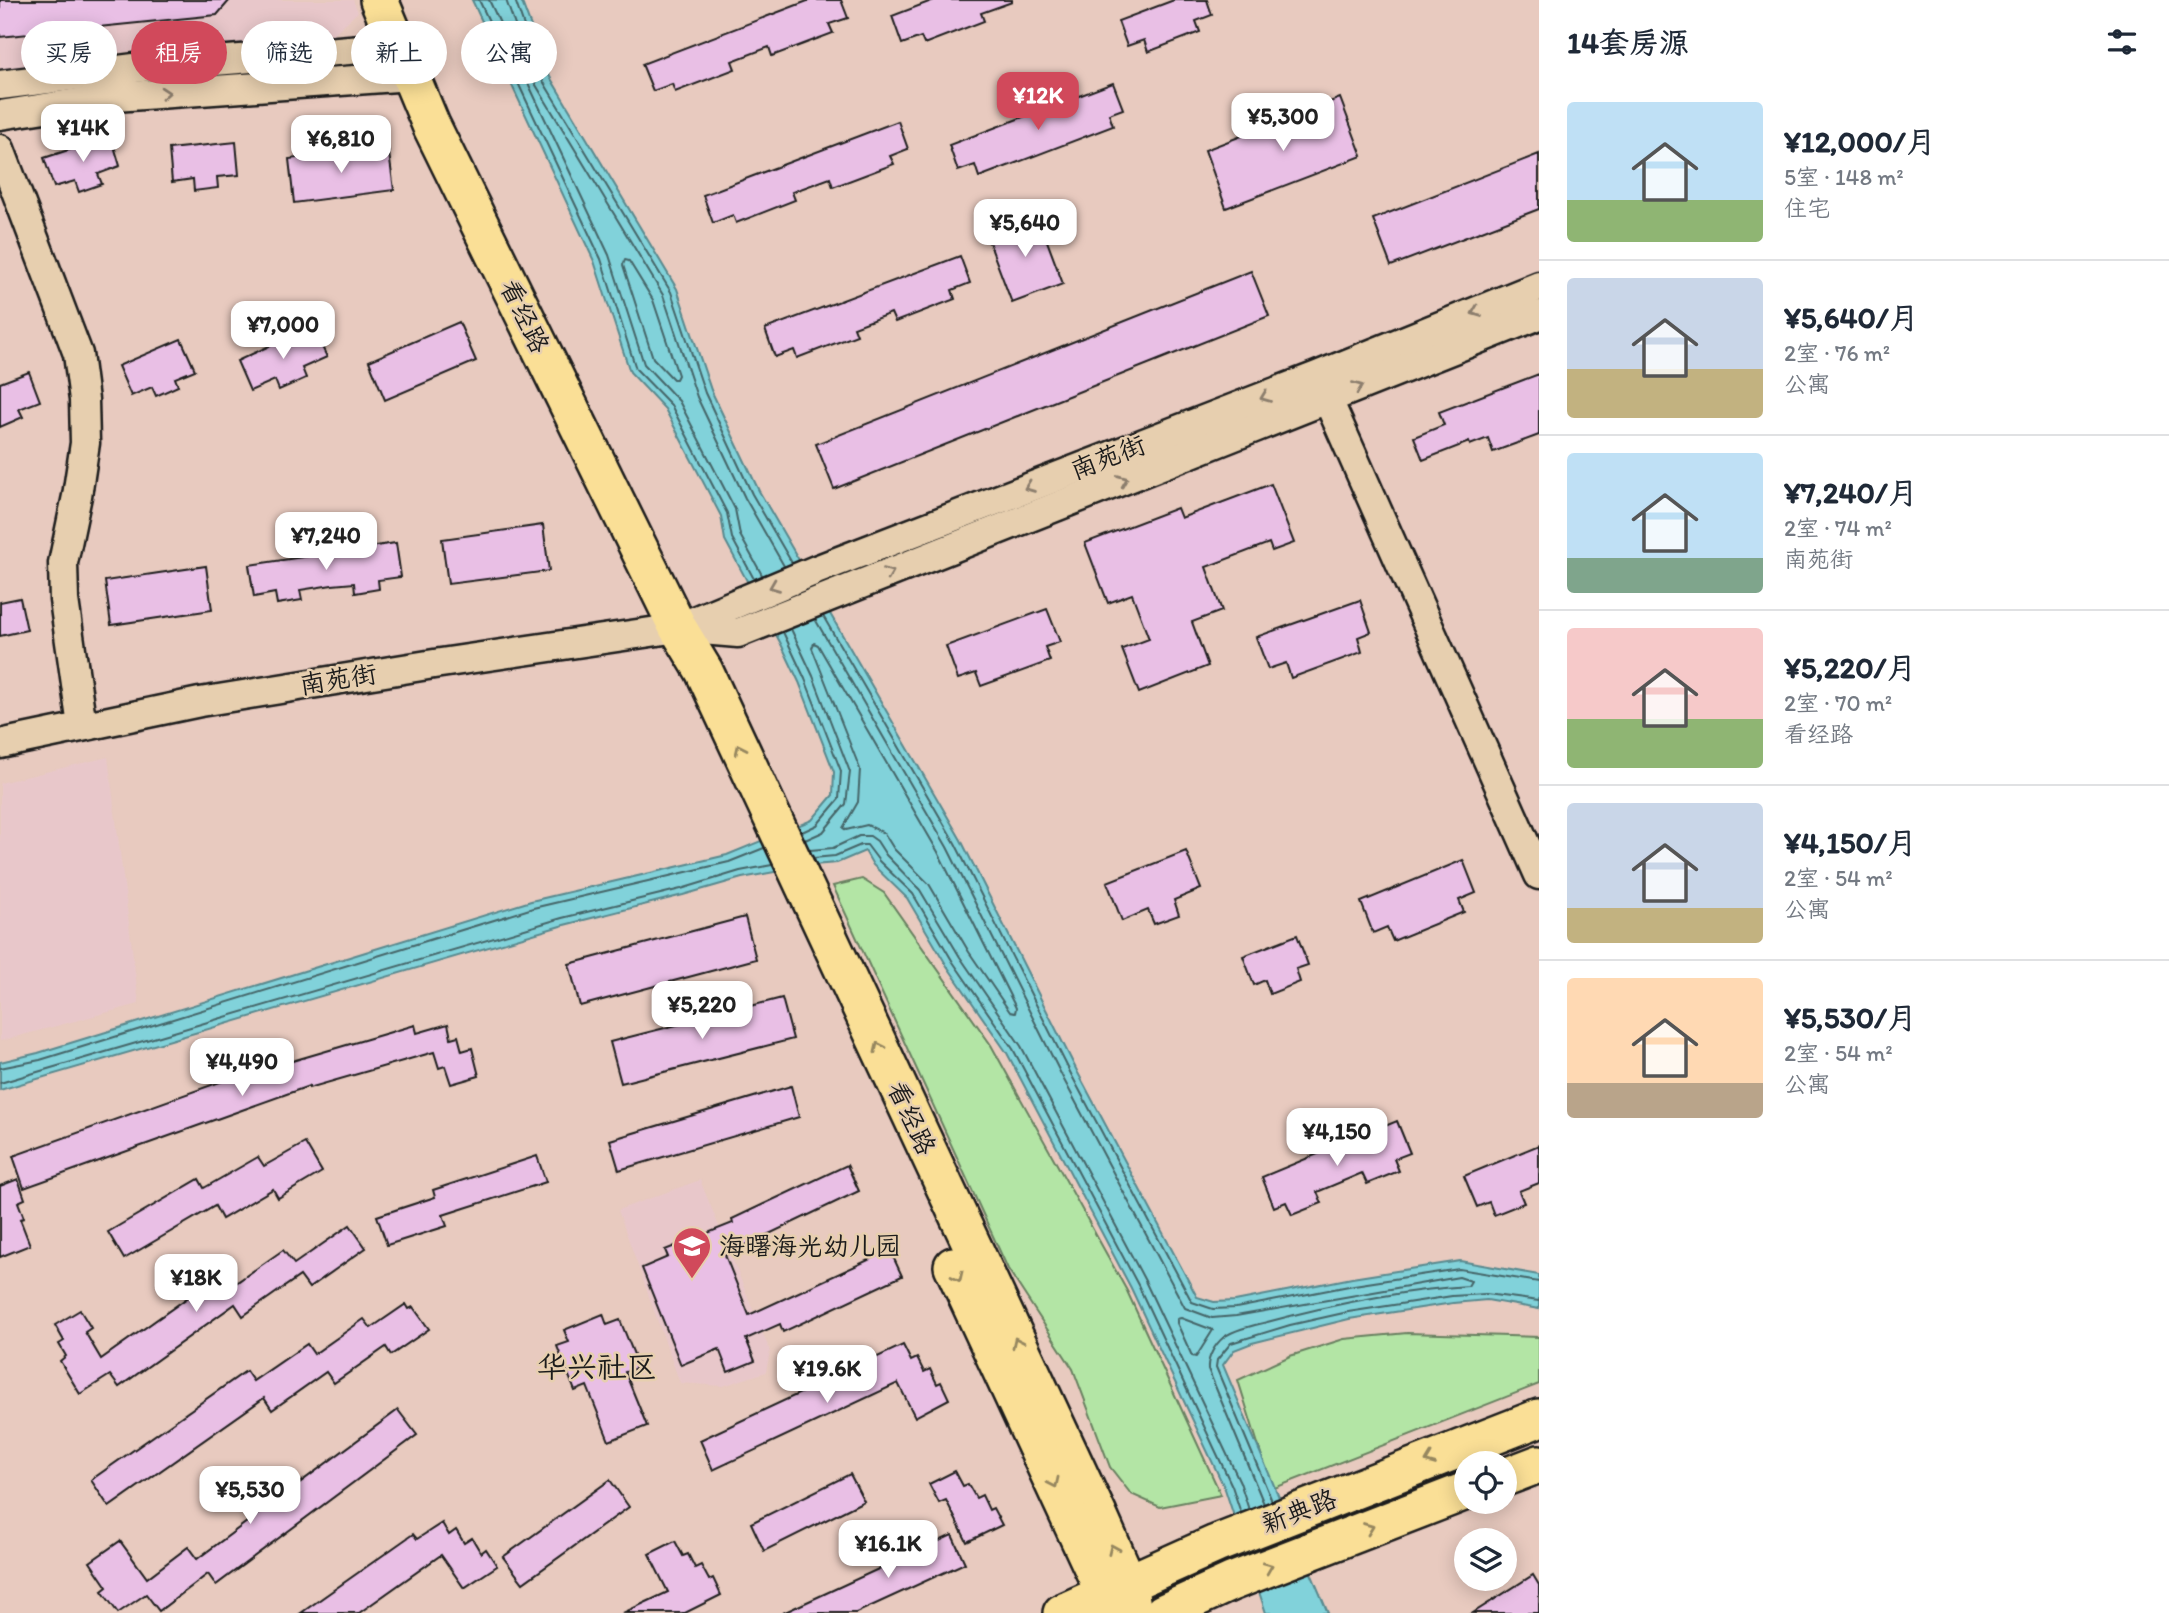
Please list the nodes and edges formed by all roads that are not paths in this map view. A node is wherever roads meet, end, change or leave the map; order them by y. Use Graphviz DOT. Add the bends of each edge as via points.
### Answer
graph roads {
  1 [pos="379,0"];
  2 [pos="388,21"];
  3 [pos="351,62"];
  4 [pos="351,67"];
  5 [pos="414,84"];
  6 [pos="0,85"];
  7 [pos="0,115"];
  8 [pos="0,149"];
  9 [pos="1539,286"];
  10 [pos="1539,315"];
  11 [pos="1322,388"];
  12 [pos="678,628"];
  13 [pos="82,726"];
  14 [pos="0,744"];
  15 [pos="1539,874"];
  16 [pos="1539,1418"];
  17 [pos="1539,1464"];
  18 [pos="1517,1472"];
  19 [pos="1454,1497"];
  20 [pos="1122,1601"];
  21 [pos="1062,1613"];
  22 [pos="1163,1613"];
  1 -- 2 [label="main road, 看经路"];
  3 -- 6 [label="street" via="142,67"];
  7 -- 4 [label="street, one-way"];
  5 -- 12 [label="main road, 看经路"];
  8 -- 13 [label="street" via="78,354 85,443 63,563"];
  9 -- 11 [label="street, 南苑街, one-way"];
  11 -- 10 [label="street, 南苑街, one-way"];
  11 -- 12 [label="street, 南苑街, one-way" via="816,570"];
  12 -- 11 [label="street, 南苑街, one-way" via="738,633"];
  11 -- 15 [label="street"];
  12 -- 13 [label="street, 南苑街" via="227,697"];
  12 -- 20 [label="main road, 看经路" via="704,671 769,840"];
  13 -- 14 [label="street, 南苑街"];
  16 -- 20 [label="main road, 新典路, one-way" via="1216,1544"];
  17 -- 18 [label="main road"];
  22 -- 19 [label="main road, 新典路, one-way" via="1231,1582"];
  20 -- 21 [label="main road, 新典路"];
}
